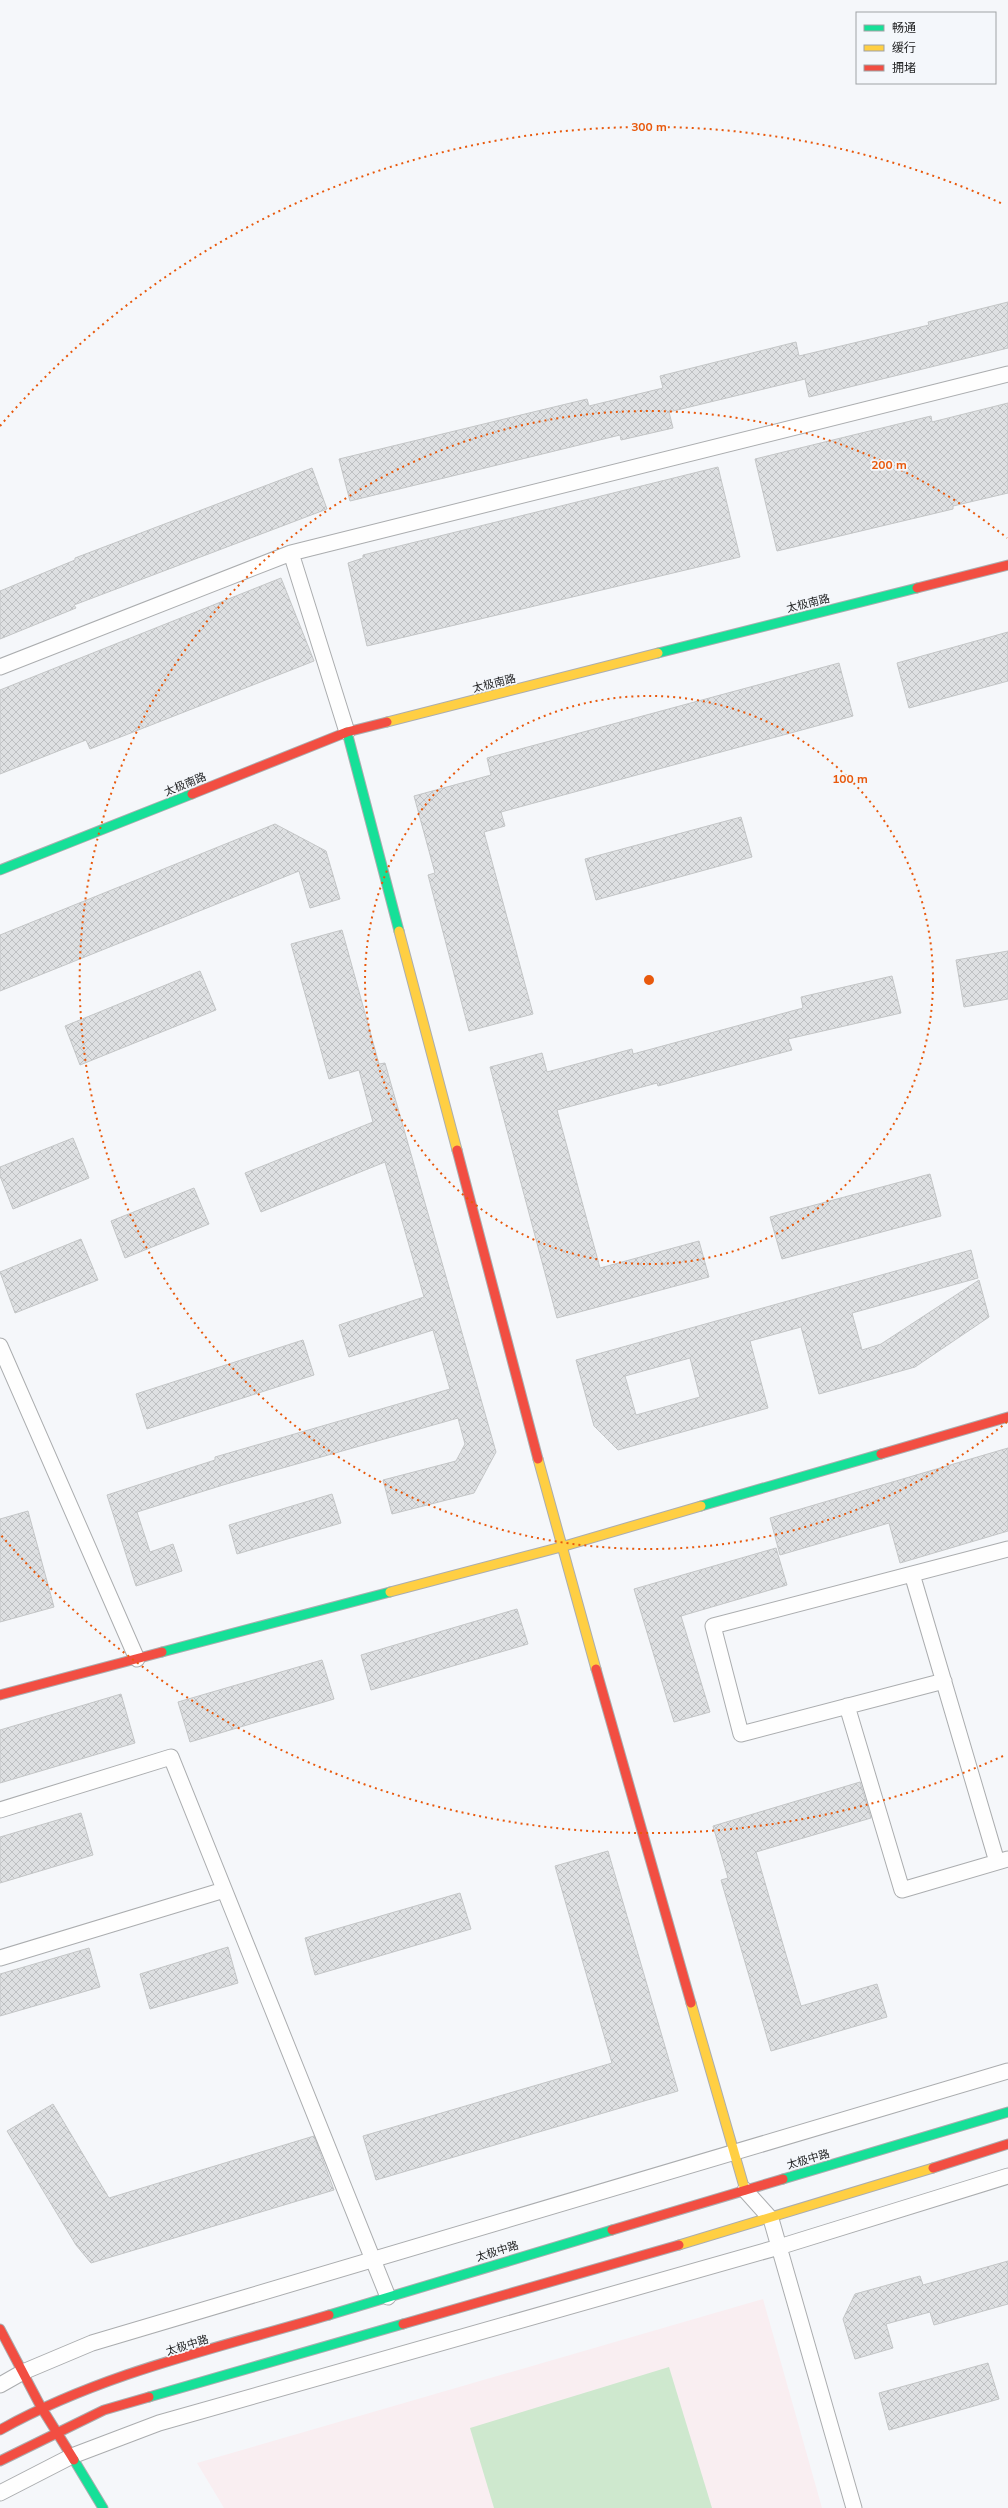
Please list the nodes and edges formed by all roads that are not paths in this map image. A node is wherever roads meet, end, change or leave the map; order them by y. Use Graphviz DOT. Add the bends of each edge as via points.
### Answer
graph roads {
  1 [pos="1008,374"];
  2 [pos="292,553"];
  3 [pos="1008,565"];
  4 [pos="0,667"];
  5 [pos="346,732"];
  6 [pos="0,870"];
  7 [pos="0,1346"];
  8 [pos="1008,1417"];
  9 [pos="561,1547"];
  10 [pos="1008,1549"];
  11 [pos="912,1574"];
  12 [pos="137,1659"];
  13 [pos="944,1681"];
  14 [pos="0,1695"];
  15 [pos="847,1706"];
  16 [pos="0,1810"];
  17 [pos="1003,1860"];
  18 [pos="224,1890"];
  19 [pos="0,1958"];
  20 [pos="1008,2071"];
  21 [pos="1008,2112"];
  22 [pos="1008,2144"];
  23 [pos="734,2152"];
  24 [pos="1008,2176"];
  25 [pos="745,2190"];
  26 [pos="771,2218"];
  27 [pos="779,2247"];
  28 [pos="373,2260"];
  29 [pos="388,2297"];
  30 [pos="0,2329"];
  31 [pos="23,2372"];
  32 [pos="0,2385"];
  33 [pos="42,2407"];
  34 [pos="0,2430"];
  35 [pos="57,2432"];
  36 [pos="72,2456"];
  37 [pos="0,2462"];
  38 [pos="0,2493"];
  39 [pos="103,2508"];
  40 [pos="854,2508"];
  1 -- 2 [label="street"];
  2 -- 4 [label="street"];
  2 -- 5 [label="street"];
  3 -- 5 [label="main road, 太极南路"];
  5 -- 6 [label="main road, 太极南路"];
  5 -- 9 [label="main road"];
  7 -- 12 [label="street"];
  8 -- 9 [label="main road"];
  9 -- 12 [label="main road"];
  9 -- 23 [label="main road"];
  10 -- 11 [label="street"];
  11 -- 13 [label="street"];
  11 -- 15 [label="street" via="714,1626 741,1734"];
  12 -- 14 [label="main road"];
  13 -- 15 [label="street"];
  13 -- 17 [label="street"];
  15 -- 17 [label="street" via="902,1890"];
  16 -- 18 [label="street" via="170,1757"];
  18 -- 19 [label="street"];
  18 -- 28 [label="street"];
  20 -- 23 [label="street"];
  21 -- 25 [label="main road, 太极中路"];
  22 -- 26 [label="main road"];
  23 -- 25 [label="main road"];
  23 -- 28 [label="street"];
  24 -- 27 [label="street"];
  25 -- 26 [label="street"];
  25 -- 29 [label="main road, 太极中路"];
  26 -- 27 [label="street"];
  26 -- 35 [label="main road" via="104,2410"];
  27 -- 36 [label="street" via="159,2423"];
  27 -- 40 [label="street"];
  28 -- 29 [label="street"];
  28 -- 31 [label="street" via="92,2343"];
  29 -- 33 [label="main road, 太极中路" via="94,2385"];
  30 -- 31 [label="main road"];
  31 -- 32 [label="street"];
  31 -- 33 [label="main road"];
  33 -- 34 [label="main road, 太极中路"];
  33 -- 35 [label="main road"];
  35 -- 36 [label="main road"];
  35 -- 37 [label="main road"];
  36 -- 38 [label="street"];
  36 -- 39 [label="main road"];
}
